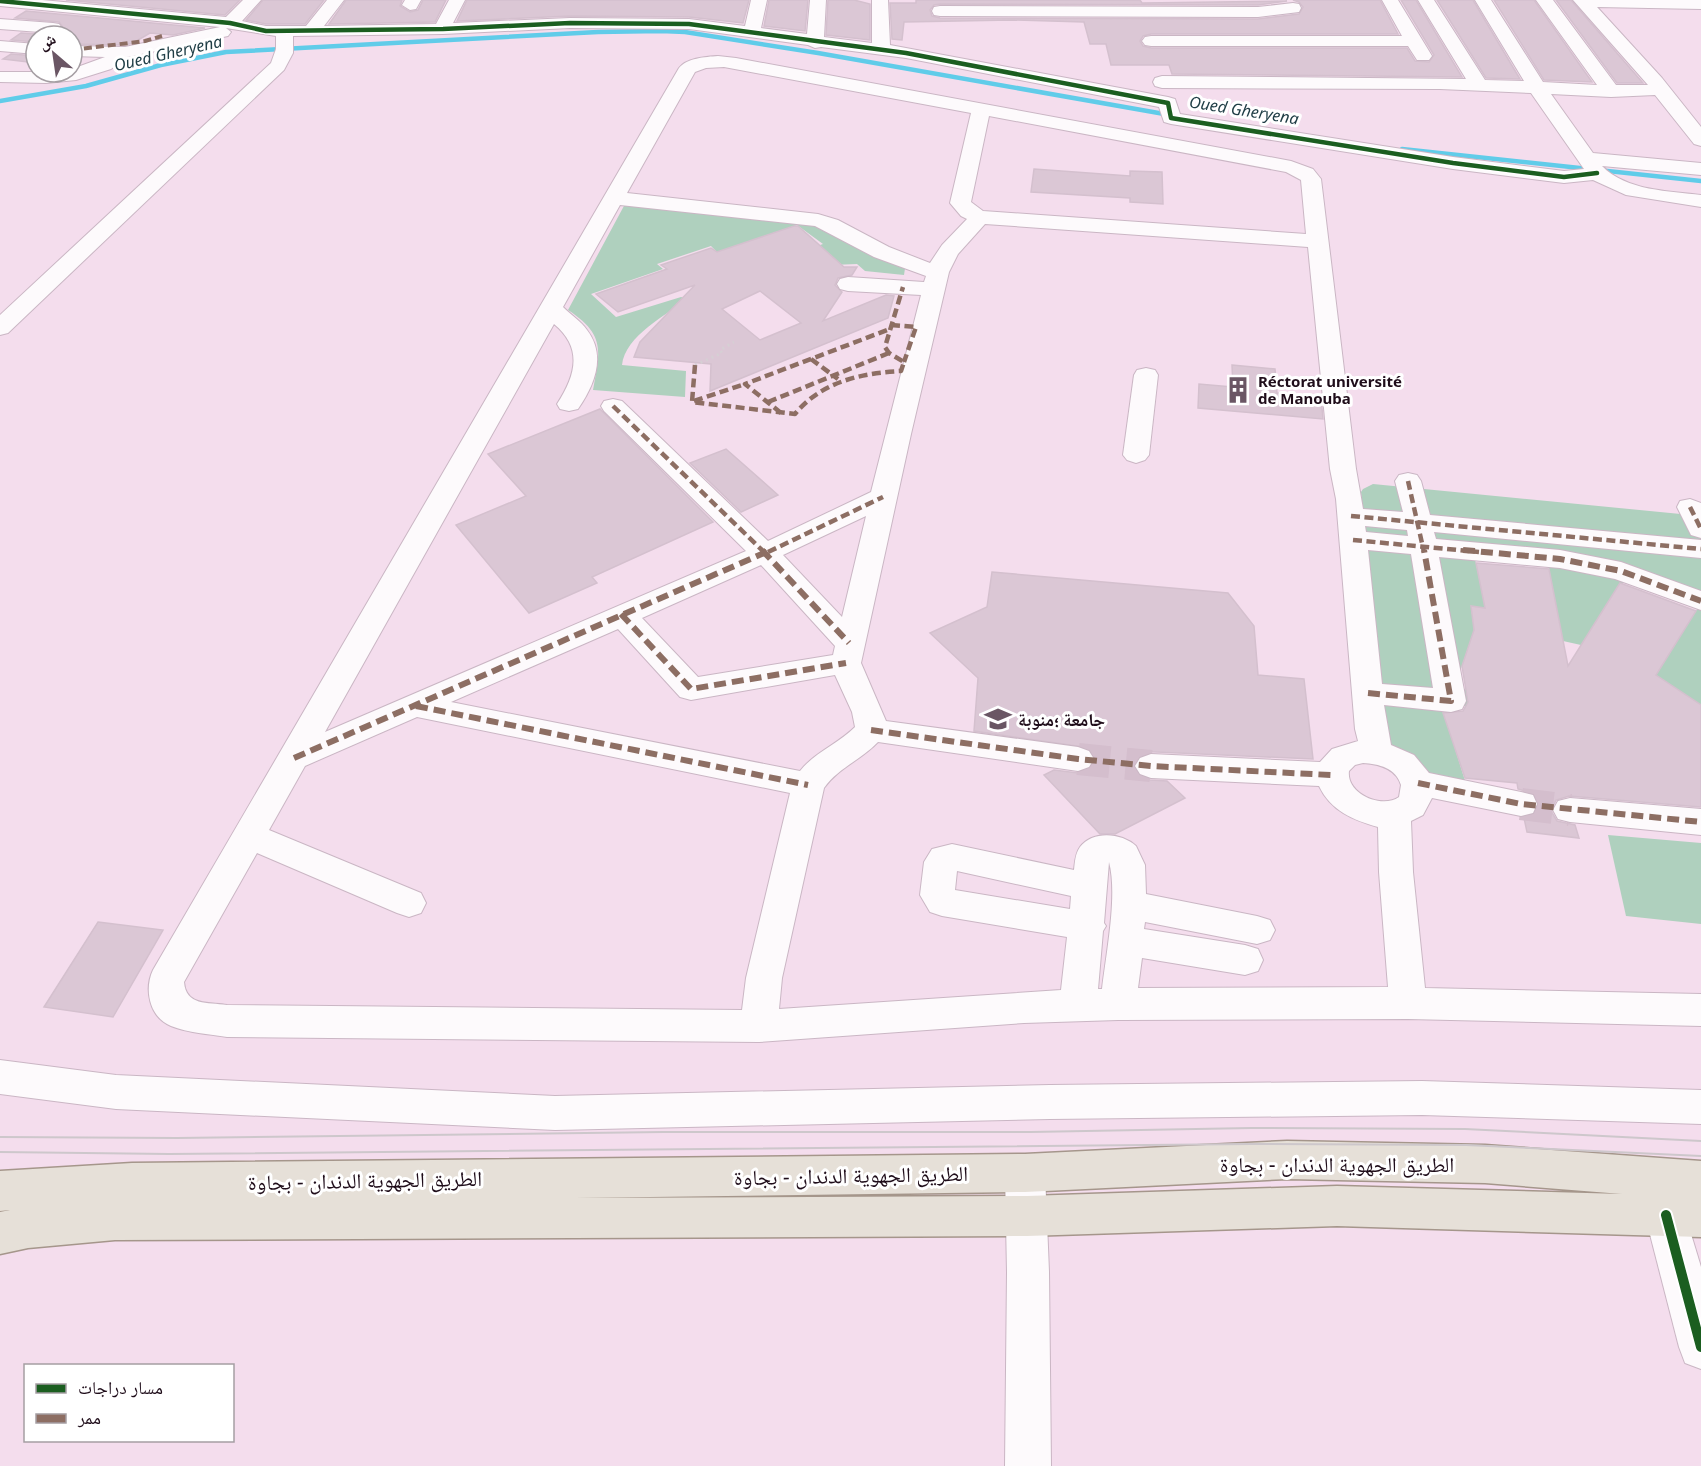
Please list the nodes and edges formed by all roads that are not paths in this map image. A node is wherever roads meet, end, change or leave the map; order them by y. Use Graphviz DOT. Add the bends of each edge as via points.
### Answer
graph roads {
  1 [pos="150,0"];
  2 [pos="186,0"];
  3 [pos="252,0"];
  4 [pos="336,0"];
  5 [pos="457,0"];
  6 [pos="759,0"];
  7 [pos="818,0"];
  8 [pos="880,0"];
  9 [pos="1390,0"];
  10 [pos="1426,0"];
  11 [pos="1483,0"];
  12 [pos="1544,0"];
  13 [pos="0,1"];
  14 [pos="1582,1"];
  15 [pos="1289,3"];
  16 [pos="24,4"];
  17 [pos="1701,4"];
  18 [pos="85,5"];
  19 [pos="939,5"];
  20 [pos="508,9"];
  21 [pos="1070,12"];
  22 [pos="133,15"];
  23 [pos="1146,16"];
  24 [pos="166,18"];
  25 [pos="0,22"];
  26 [pos="24,25"];
  27 [pos="238,25"];
  28 [pos="500,26"];
  29 [pos="443,29"];
  30 [pos="88,31"];
  31 [pos="311,31"];
  32 [pos="752,32"];
  33 [pos="926,34"];
  34 [pos="193,39"];
  35 [pos="285,40"];
  36 [pos="1314,41"];
  37 [pos="1357,41"];
  38 [pos="1414,41"];
  39 [pos="815,43"];
  40 [pos="0,46"];
  41 [pos="24,48"];
  42 [pos="84,51"];
  43 [pos="881,51"];
  44 [pos="126,52"];
  45 [pos="920,56"];
  46 [pos="84,73"];
  47 [pos="24,76"];
  48 [pos="0,77"];
  49 [pos="24,78"];
  50 [pos="1162,82"];
  51 [pos="0,83"];
  52 [pos="1381,83"];
  53 [pos="1440,83"];
  54 [pos="1479,84"];
  55 [pos="1536,86"];
  56 [pos="1658,86"];
  57 [pos="1611,91"];
  58 [pos="981,109"];
  59 [pos="1169,111"];
  60 [pos="1701,141"];
  61 [pos="1592,166"];
  62 [pos="1701,169"];
  63 [pos="616,198"];
  64 [pos="1701,201"];
  65 [pos="979,217"];
  66 [pos="1317,241"];
  67 [pos="937,280"];
  68 [pos="848,284"];
  69 [pos="551,308"];
  70 [pos="0,328"];
  71 [pos="1146,375"];
  72 [pos="569,404"];
  73 [pos="613,406"];
  74 [pos="1136,455"];
  75 [pos="1408,481"];
  76 [pos="883,497"];
  77 [pos="1352,528"];
  78 [pos="1421,535"];
  79 [pos="1701,549"];
  80 [pos="765,553"];
  81 [pos="1701,601"];
  82 [pos="621,614"];
  83 [pos="847,653"];
  84 [pos="1368,693"];
  85 [pos="416,706"];
  86 [pos="871,730"];
  87 [pos="1377,752"];
  88 [pos="294,758"];
  89 [pos="1078,759"];
  90 [pos="1151,766"];
  91 [pos="1331,775"];
  92 [pos="1418,783"];
  93 [pos="808,785"];
  94 [pos="1521,804"];
  95 [pos="1570,810"];
  96 [pos="1394,814"];
  97 [pos="1701,822"];
  98 [pos="249,836"];
  99 [pos="1091,887"];
  100 [pos="409,903"];
  101 [pos="1129,905"];
  102 [pos="1088,926"];
  103 [pos="1126,941"];
  104 [pos="1408,1003"];
  105 [pos="1118,1004"];
  106 [pos="1078,1005"];
  107 [pos="1701,1010"];
  108 [pos="759,1026"];
  109 [pos="0,1077"];
  110 [pos="1701,1107"];
  111 [pos="1025,1173"];
  112 [pos="1701,1181"];
  113 [pos="0,1191"];
  114 [pos="1027,1216"];
  115 [pos="1683,1216"];
  116 [pos="0,1233"];
  117 [pos="1701,1347"];
  118 [pos="1028,1466"];
  1 -- 22 [label="street"];
  2 -- 24 [label="street"];
  3 -- 27 [label="street"];
  4 -- 31 [label="street"];
  5 -- 29 [label="street"];
  6 -- 32 [label="street"];
  7 -- 39 [label="street"];
  8 -- 43 [label="street"];
  9 -- 38 [label="street"];
  10 -- 54 [label="street"];
  11 -- 55 [label="street"];
  12 -- 57 [label="street"];
  13 -- 16 [label="street"];
  14 -- 17 [label="street"];
  14 -- 56 [label="street"];
  15 -- 23 [label="street" via="1258,12"];
  15 -- 36 [label="street"];
  16 -- 18 [label="street"];
  16 -- 25 [label="street"];
  18 -- 22 [label="street"];
  19 -- 21 [label="street" via="938,25"];
  20 -- 28 [label="street"];
  21 -- 23 [label="street"];
  22 -- 24 [label="street"];
  23 -- 36 [label="street"];
  23 -- 50 [label="street"];
  24 -- 27 [label="street"];
  25 -- 26 [label="street"];
  27 -- 34 [label="street"];
  27 -- 35 [label="street"];
  28 -- 29 [label="street"];
  28 -- 32 [label="street" via="571,17 691,16"];
  29 -- 31 [label="street"];
  30 -- 34 [label="street"];
  31 -- 35 [label="street"];
  32 -- 39 [label="street"];
  33 -- 45 [label="street"];
  34 -- 44 [label="street"];
  35 -- 70 [label="street" via="278,66"];
  36 -- 37 [label="street"];
  37 -- 38 [label="street"];
  37 -- 52 [label="street"];
  38 -- 53 [label="street"];
  39 -- 43 [label="street"];
  40 -- 41 [label="street"];
  42 -- 44 [label="street"];
  43 -- 45 [label="street"];
  44 -- 46 [label="street" via="103,67"];
  45 -- 59 [label="street"];
  47 -- 48 [label="street"];
  49 -- 51 [label="street"];
  50 -- 52 [label="street"];
  50 -- 59 [label="street"];
  52 -- 53 [label="street"];
  53 -- 54 [label="street"];
  54 -- 55 [label="street"];
  55 -- 57 [label="street"];
  55 -- 61 [label="street"];
  56 -- 57 [label="street" via="1651,91"];
  56 -- 60 [label="street"];
  58 -- 63 [label="street" via="736,63 695,64 688,68"];
  58 -- 65 [label="street" via="960,203"];
  58 -- 66 [label="street" via="1291,167 1311,178"];
  59 -- 61 [label="street" via="1453,163 1564,177"];
  61 -- 62 [label="street"];
  61 -- 64 [label="street" via="1609,182 1624,188"];
  63 -- 67 [label="street" via="818,220"];
  63 -- 69 [label="street"];
  65 -- 66 [label="street"];
  65 -- 67 [label="street" via="947,252"];
  66 -- 77 [label="street"];
  67 -- 68 [label="street"];
  67 -- 76 [label="street"];
  69 -- 72 [label="street" via="579,336 584,351 585,368"];
  69 -- 88 [label="street"];
  71 -- 74 [label="street"];
  73 -- 80 [label="street"];
  75 -- 78 [label="street"];
  76 -- 80 [label="street"];
  76 -- 83 [label="street"];
  77 -- 78 [label="street"];
  77 -- 84 [label="street"];
  78 -- 79 [label="street"];
  78 -- 81 [label="street" via="1622,571"];
  78 -- 84 [label="street" via="1451,701"];
  80 -- 82 [label="street"];
  80 -- 83 [label="street"];
  82 -- 83 [label="street" via="691,689"];
  82 -- 85 [label="street"];
  83 -- 86 [label="street" via="854,686 867,708"];
  84 -- 87 [label="street"];
  85 -- 88 [label="street"];
  85 -- 93 [label="street"];
  86 -- 89 [label="street"];
  86 -- 93 [label="street" via="857,744 822,765"];
  87 -- 91 [label="street" via="1357,752 1340,758"];
  87 -- 92 [label="street" via="1404,764"];
  88 -- 98 [label="street"];
  90 -- 91 [label="street"];
  91 -- 96 [label="street" via="1340,796 1352,804 1372,813"];
  92 -- 94 [label="street"];
  92 -- 96 [label="street" via="1415,803"];
  93 -- 108 [label="street" via="764,978"];
  95 -- 97 [label="street"];
  96 -- 104 [label="street"];
  98 -- 100 [label="street"];
  98 -- 108 [label="street" via="166,981 167,999 181,1014 227,1021"];
  99 -- 101 [label="street" via="1093,855 1102,848 1117,850 1127,864"];
  99 -- 102 [label="street"];
  99 -- 102 [label="street" via="952,857 940,862 938,895 942,902"];
  101 -- 103 [label="street"];
  101 -- 103 [label="street" via="1251,945"];
  102 -- 106 [label="street"];
  103 -- 105 [label="street"];
  104 -- 105 [label="street"];
  104 -- 107 [label="street"];
  105 -- 106 [label="street"];
  106 -- 108 [label="street"];
  109 -- 110 [label="street" via="116,1092 555,1113 1422,1098"];
  111 -- 112 [label="main road, الطريق الجهوية الدندان - بجاوة" via="1287,1160 1485,1164"];
  111 -- 113 [label="main road, الطريق الجهوية الدندان - بجاوة" via="132,1183"];
  111 -- 114 [label="street"];
  114 -- 115 [label="main road, الطريق الجهوية الدندان - بجاوة" via="1337,1206"];
  114 -- 116 [label="main road, الطريق الجهوية الدندان - بجاوة" via="116,1220"];
  114 -- 118 [label="street"];
  115 -- 117 [label="street"];
}
